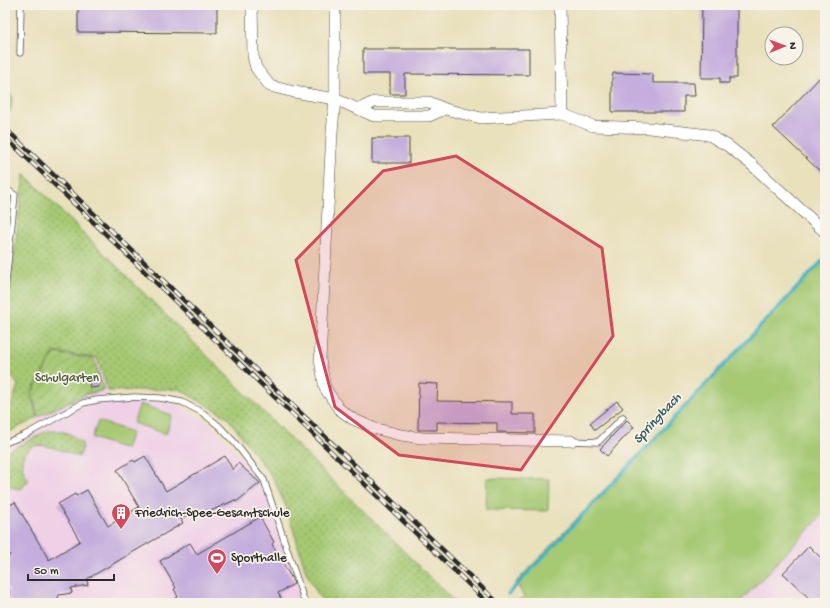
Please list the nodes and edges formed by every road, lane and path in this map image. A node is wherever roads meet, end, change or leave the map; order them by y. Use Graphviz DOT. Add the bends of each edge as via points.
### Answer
graph roads {
  1 [pos="21,5"];
  2 [pos="252,5"];
  3 [pos="335,5"];
  4 [pos="560,5"];
  5 [pos="20,53"];
  6 [pos="335,98"];
  7 [pos="562,114"];
  8 [pos="5,188"];
  9 [pos="825,232"];
  10 [pos="5,290"];
  11 [pos="623,417"];
  12 [pos="570,441"];
  13 [pos="5,443"];
  14 [pos="305,603"];
  1 -- 5 [label="lane"];
  2 -- 6 [label="street" via="252,56 256,68 270,86"];
  3 -- 6 [label="street"];
  4 -- 7 [label="street"];
  6 -- 7 [label="street" via="374,116 429,116 445,109 481,118"];
  6 -- 12 [label="street" via="320,360 325,388 339,409 373,428 422,438"];
  7 -- 9 [label="street" via="593,126 650,128 709,135 751,164"];
  8 -- 10 [label="lane" via="15,195"];
  11 -- 12 [label="lane" via="598,442"];
  13 -- 14 [label="lane" via="25,435 83,403 97,400 160,398 182,402 203,413 235,443 264,480"];
}
